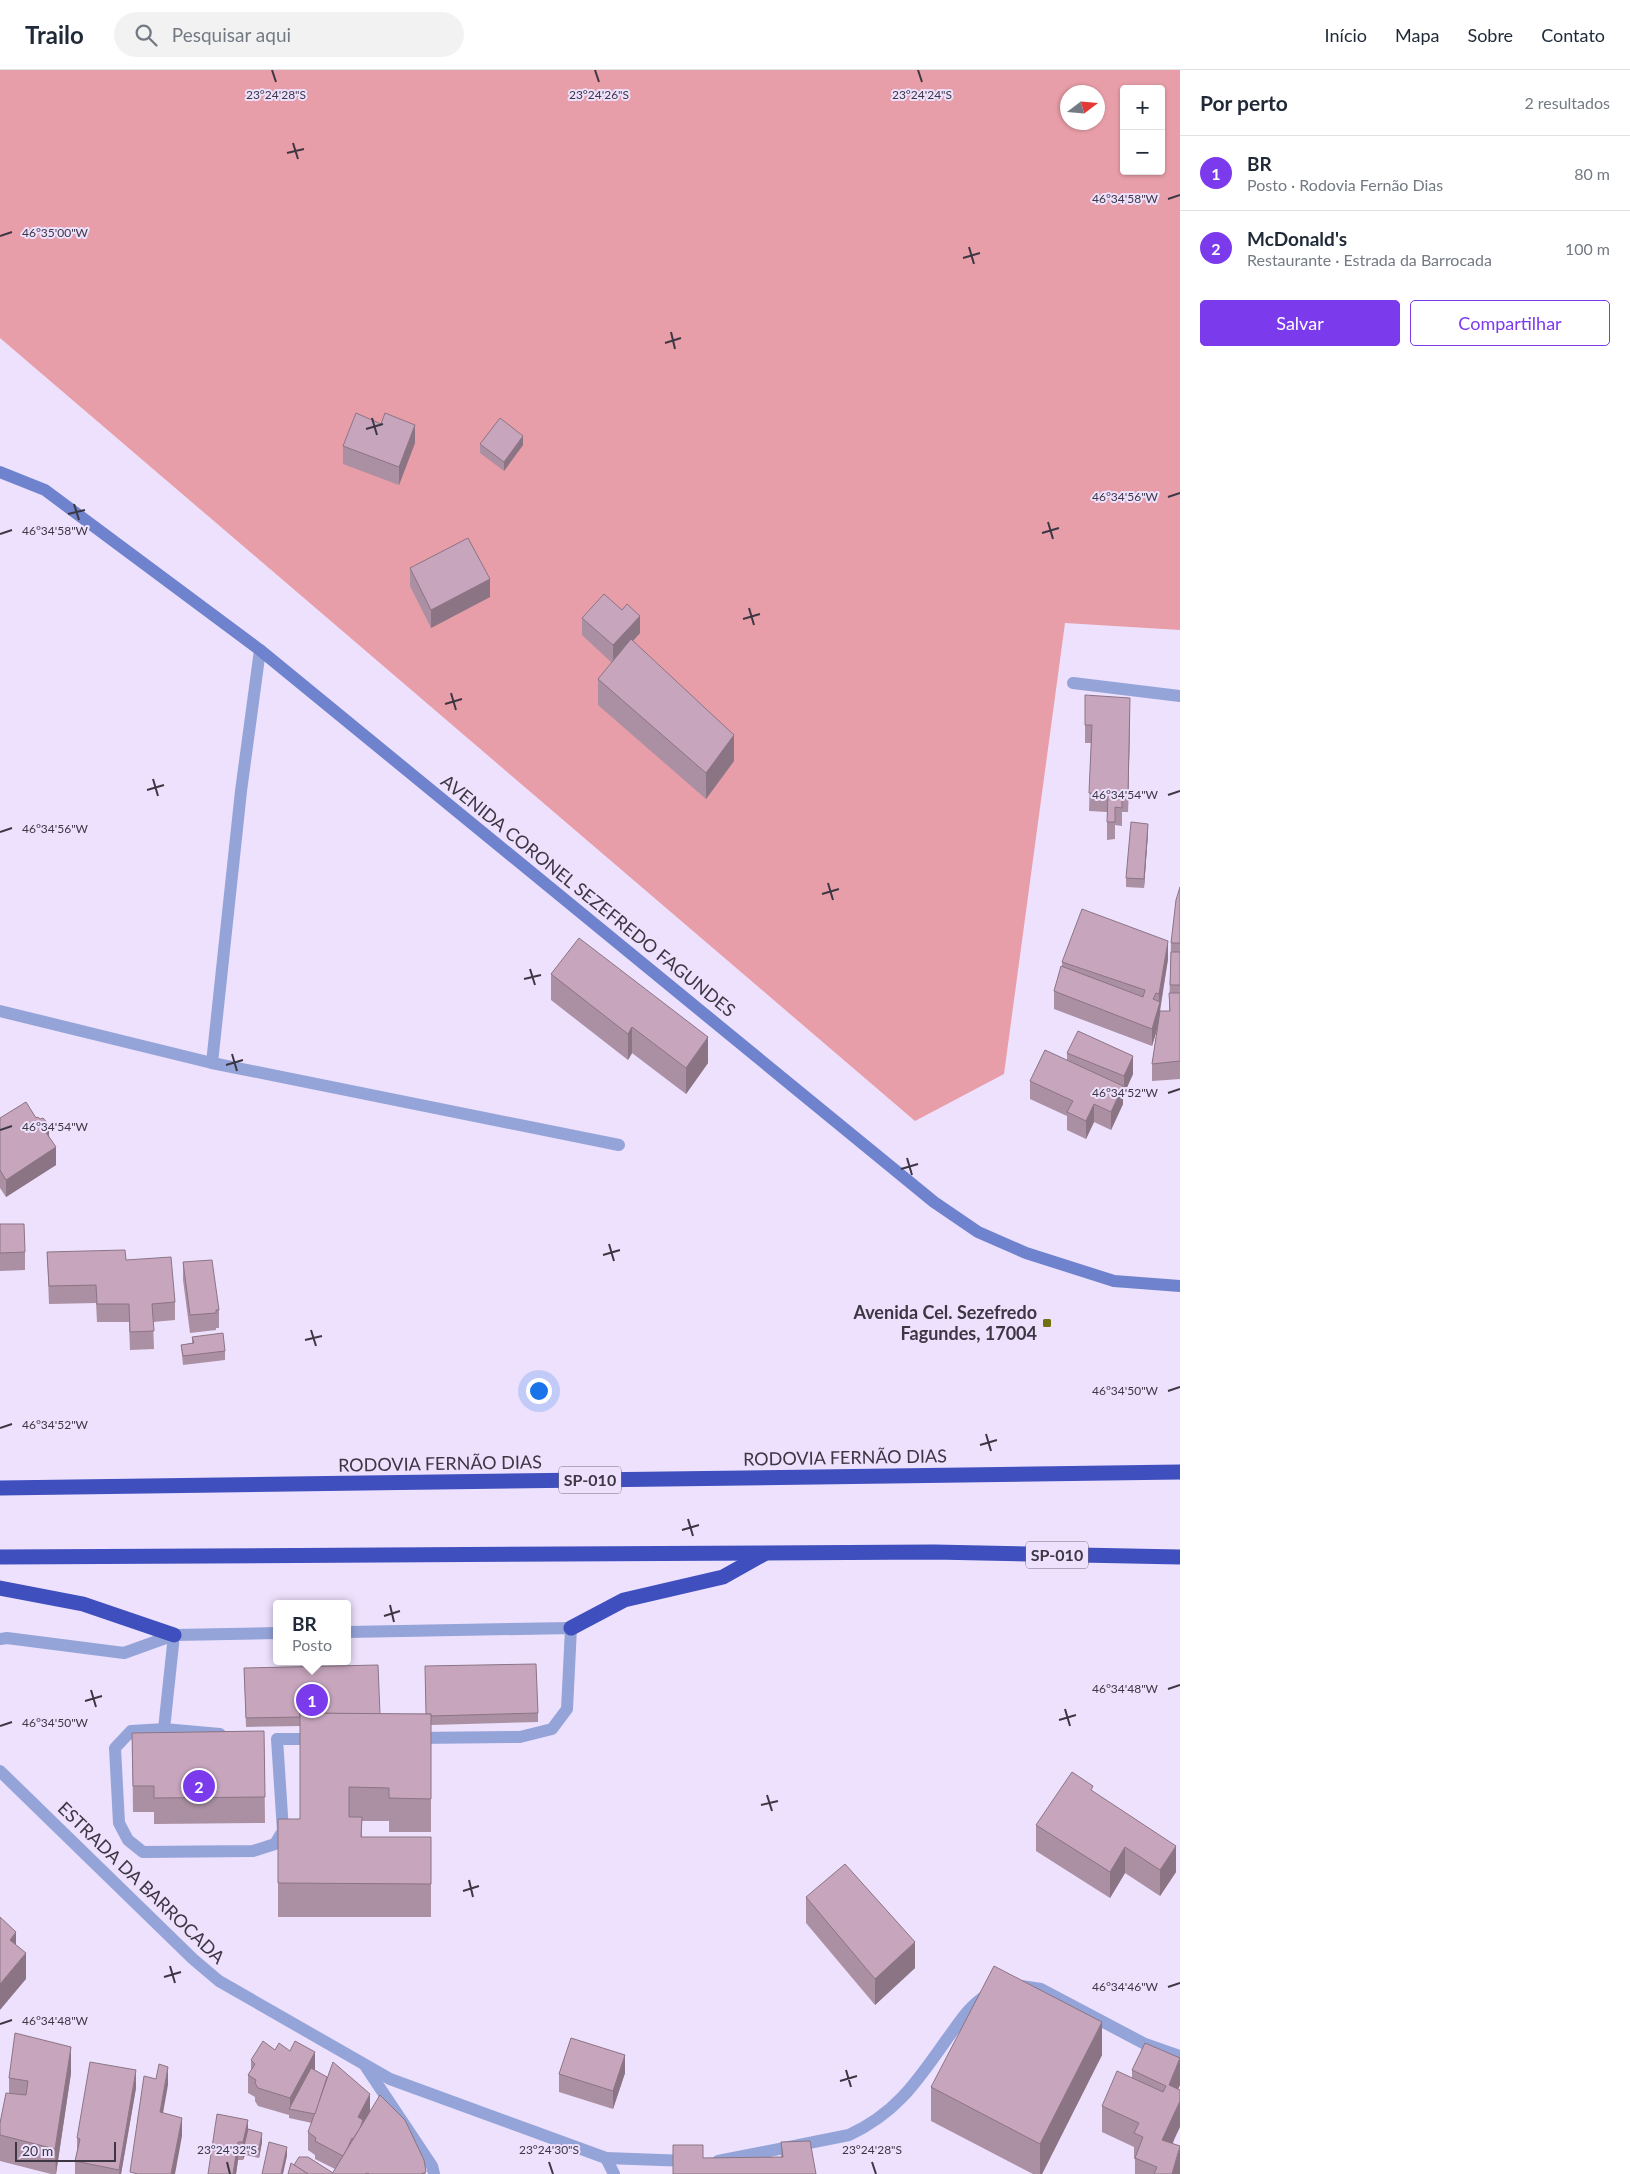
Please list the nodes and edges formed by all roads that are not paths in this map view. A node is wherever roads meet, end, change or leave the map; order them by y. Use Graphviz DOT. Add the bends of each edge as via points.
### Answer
graph roads {
  1 [pos="0,472"];
  2 [pos="260,650"];
  3 [pos="1073,683"];
  4 [pos="1180,696"];
  5 [pos="0,1011"];
  6 [pos="212,1063"];
  7 [pos="619,1145"];
  8 [pos="1180,1286"];
  9 [pos="1180,1472"];
  10 [pos="0,1488"];
  11 [pos="765,1553"];
  12 [pos="0,1557"];
  13 [pos="1180,1557"];
  14 [pos="0,1588"];
  15 [pos="571,1628"];
  16 [pos="351,1632"];
  17 [pos="273,1633"];
  18 [pos="174,1635"];
  19 [pos="0,1639"];
  20 [pos="164,1729"];
  21 [pos="230,1735"];
  22 [pos="403,1738"];
  23 [pos="326,1739"];
  24 [pos="0,1771"];
  25 [pos="1180,2056"];
  26 [pos="364,2065"];
  27 [pos="606,2158"];
  28 [pos="434,2174"];
  29 [pos="614,2174"];
  1 -- 2 [label="main road, AVENIDA CORONEL SEZEFREDO FAGUNDES" via="44,490"];
  2 -- 6 [label="street" via="241,791"];
  2 -- 8 [label="main road, AVENIDA CORONEL SEZEFREDO FAGUNDES" via="934,1202 978,1232 1026,1253 1114,1280"];
  3 -- 4 [label="street"];
  5 -- 6 [label="street"];
  6 -- 7 [label="street"];
  9 -- 10 [label="highway, RODOVIA FERNÃO DIAS / SP-010"];
  11 -- 12 [label="highway, SP-010"];
  11 -- 13 [label="highway, SP-010" via="934,1552"];
  11 -- 15 [label="highway" via="723,1577 624,1600"];
  14 -- 18 [label="highway" via="83,1604"];
  15 -- 16 [label="street"];
  15 -- 22 [label="street" via="567,1709 552,1729 520,1737"];
  17 -- 18 [label="street"];
  18 -- 19 [label="street" via="124,1653"];
  18 -- 20 [label="street"];
  20 -- 21 [label="street"];
  20 -- 23 [label="street" via="131,1731 115,1748 119,1823 128,1840 143,1852 253,1851 276,1844 283,1830 272,1739"];
  24 -- 26 [label="street, ESTRADA DA BARROCADA" via="219,1981"];
  25 -- 27 [label="street, ESTRADA DA BARROCADA" via="1145,2044 1040,1989 1004,1987 973,2004 909,2092 880,2118 849,2135 714,2162"];
  26 -- 27 [label="street, ESTRADA DA BARROCADA" via="390,2079"];
  26 -- 28 [label="street" via="432,2166"];
  27 -- 29 [label="street"];
}
